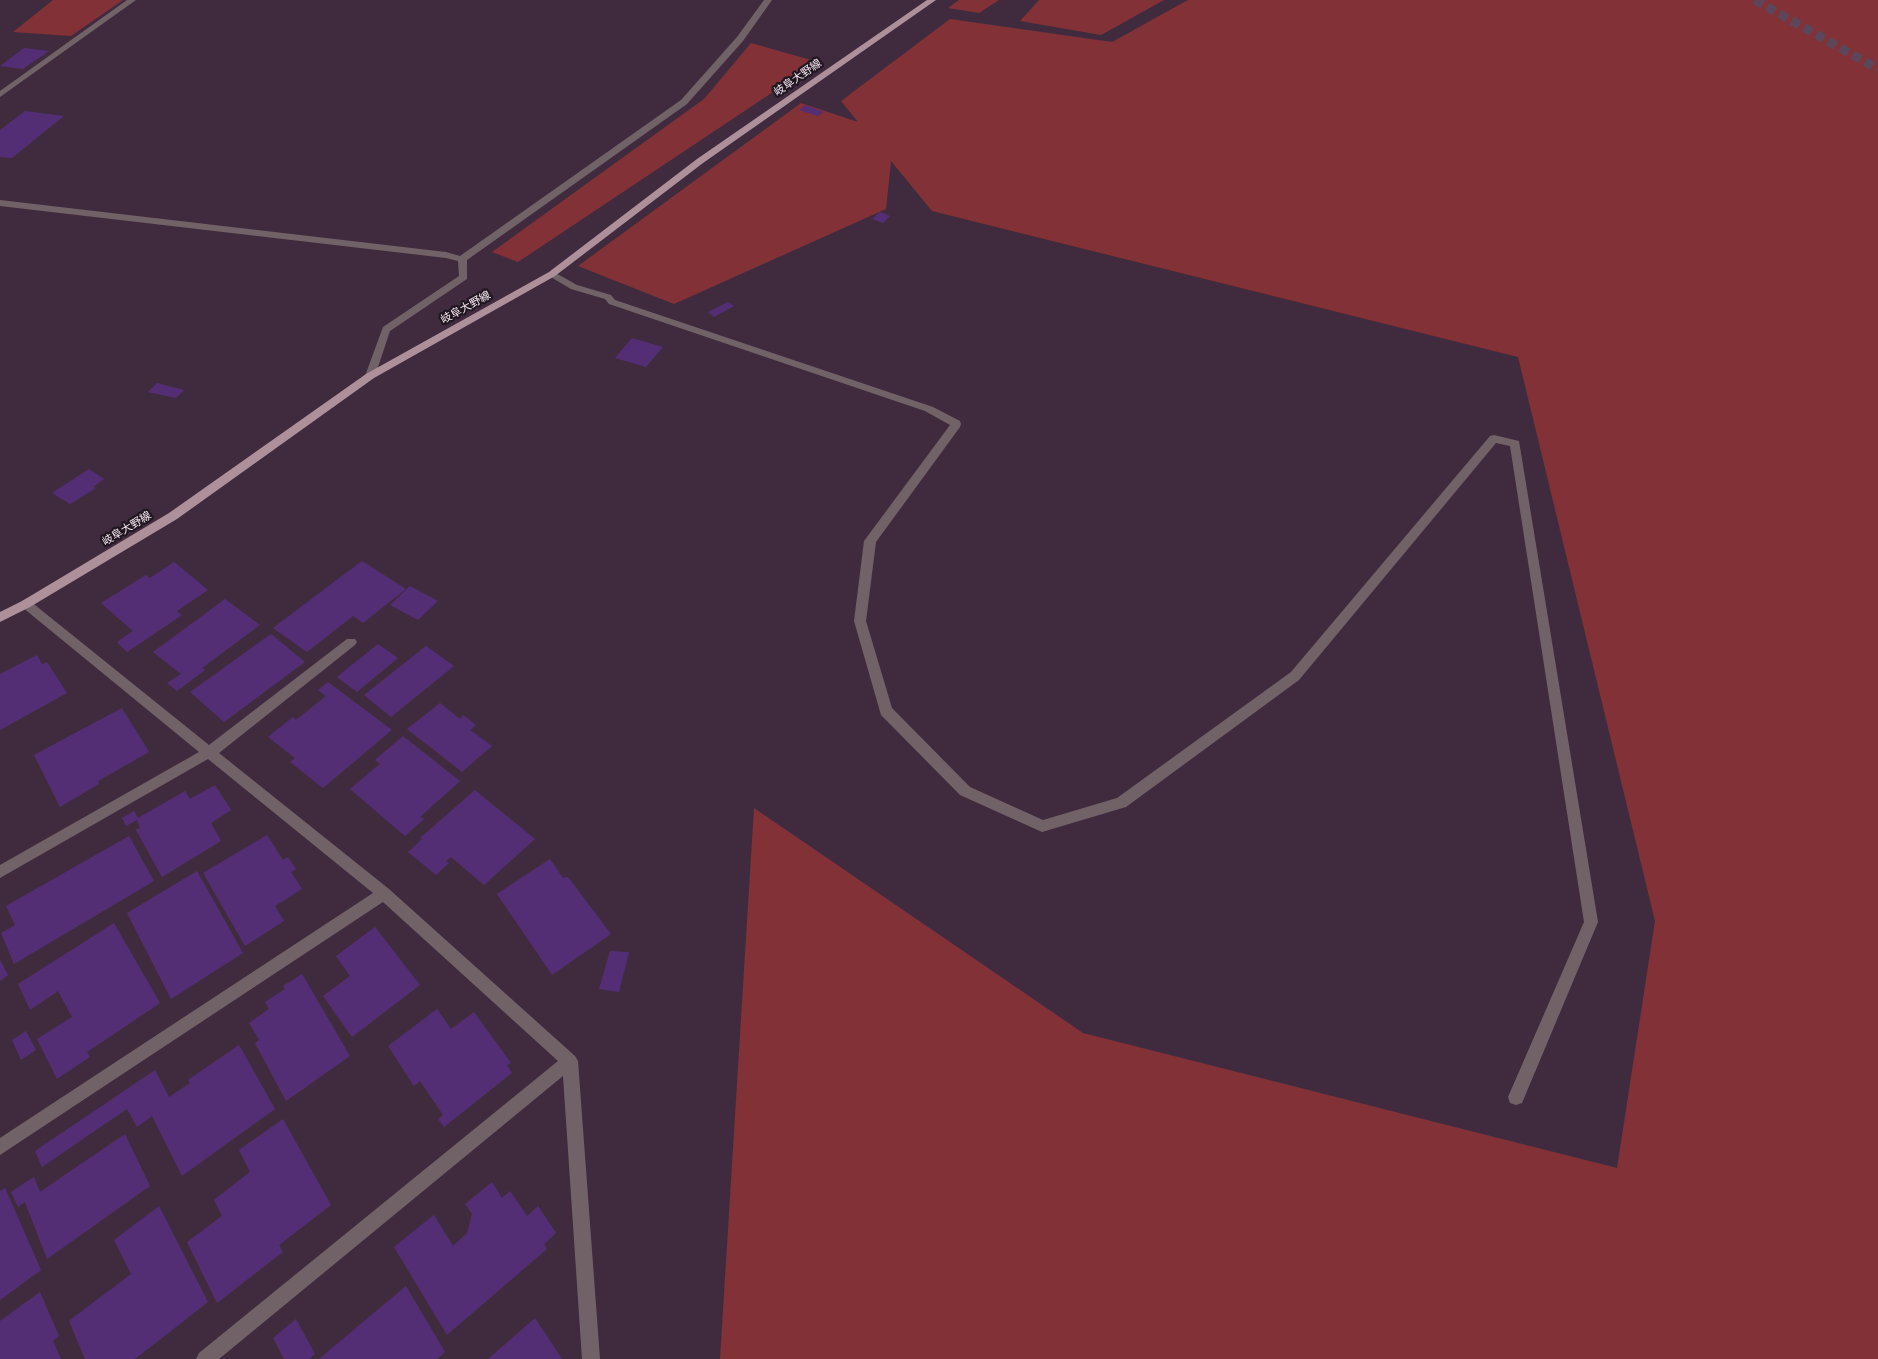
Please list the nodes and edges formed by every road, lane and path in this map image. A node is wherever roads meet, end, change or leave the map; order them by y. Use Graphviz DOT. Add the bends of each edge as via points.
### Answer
graph roads {
  1 [pos="132,0"];
  2 [pos="768,0"];
  3 [pos="932,0"];
  4 [pos="0,94"];
  5 [pos="0,203"];
  6 [pos="462,259"];
  7 [pos="552,274"];
  8 [pos="370,376"];
  9 [pos="26,604"];
  10 [pos="0,617"];
  11 [pos="351,642"];
  12 [pos="210,752"];
  13 [pos="0,872"];
  14 [pos="384,894"];
  15 [pos="570,1061"];
  16 [pos="1516,1097"];
  17 [pos="0,1147"];
  18 [pos="205,1359"];
  19 [pos="591,1359"];
  1 -- 4 [label="street"];
  2 -- 6 [label="street" via="740,39 684,102"];
  3 -- 7 [label="main road, 岐阜大野線" via="700,161"];
  5 -- 6 [label="street"];
  6 -- 8 [label="street" via="464,277 386,329"];
  7 -- 8 [label="main road, 岐阜大野線"];
  7 -- 16 [label="street" via="574,286 608,297 612,302 929,409 956,424 870,541 860,622 886,711 965,791 1042,826 1121,803 1295,676 1494,439 1515,444 1591,922"];
  8 -- 9 [label="main road, 岐阜大野線" via="173,516"];
  9 -- 10 [label="main road, 岐阜大野線"];
  9 -- 12 [label="street"];
  11 -- 12 [label="street"];
  12 -- 13 [label="street"];
  12 -- 14 [label="street"];
  14 -- 15 [label="street"];
  14 -- 17 [label="street"];
  15 -- 18 [label="street"];
  15 -- 19 [label="street"];
}
